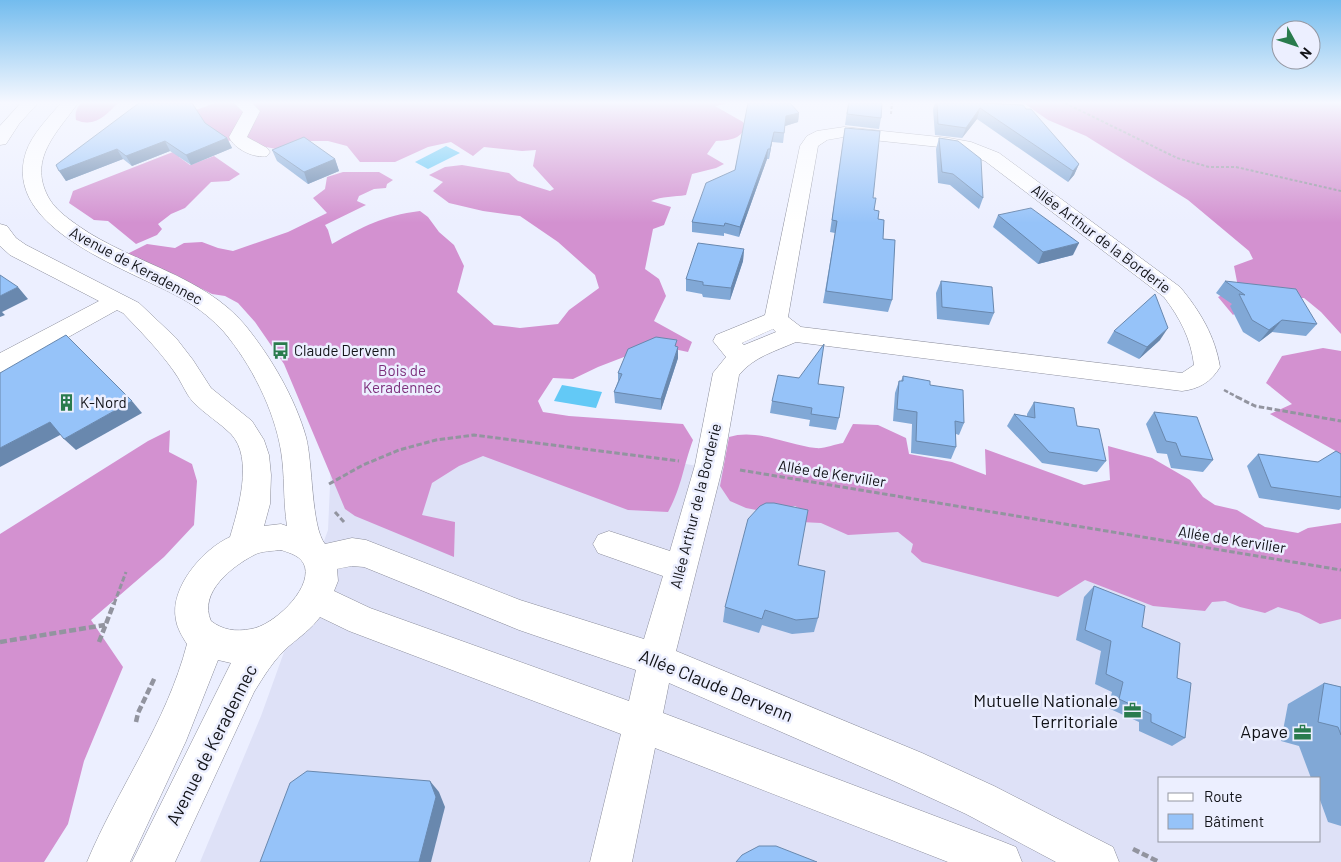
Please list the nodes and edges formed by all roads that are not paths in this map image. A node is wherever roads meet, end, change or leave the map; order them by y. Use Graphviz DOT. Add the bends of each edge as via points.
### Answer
graph roads {
  1 [pos="40,143"];
  2 [pos="245,143"];
  3 [pos="811,143"];
  4 [pos="950,143"];
  5 [pos="261,152"];
  6 [pos="0,230"];
  7 [pos="118,300"];
  8 [pos="785,327"];
  9 [pos="0,364"];
  10 [pos="609,544"];
  11 [pos="242,547"];
  12 [pos="313,552"];
  13 [pos="682,569"];
  14 [pos="315,598"];
  15 [pos="278,634"];
  16 [pos="206,638"];
  17 [pos="656,660"];
  18 [pos="642,724"];
  19 [pos="108,862"];
  20 [pos="153,862"];
  21 [pos="611,862"];
  22 [pos="1000,862"];
  23 [pos="1098,862"];
  1 -- 12 [label="street, Avenue de Keradennec" via="35,153 33,183 51,216 69,231 213,308 236,332 262,368 283,408 295,449 302,531"];
  2 -- 5 [label="street"];
  3 -- 8 [label="street, Allée Arthur de la Borderie"];
  4 -- 8 [label="street, Allée Arthur de la Borderie" via="992,157 1172,292 1186,308 1205,351 1207,367 1199,377 1191,381 1166,381"];
  6 -- 7 [label="street" via="18,250"];
  7 -- 9 [label="street"];
  7 -- 11 [label="street" via="143,318 184,366 202,395 242,428 250,440 255,455 256,504"];
  8 -- 13 [label="street, Allée Arthur de la Borderie" via="730,366 726,373 710,465"];
  10 -- 13 [label="street"];
  11 -- 12 [label="street" via="265,538 281,537 296,539"];
  11 -- 16 [label="street" via="228,553 199,584 192,602 191,619 199,634"];
  12 -- 14 [label="street" via="322,570"];
  12 -- 17 [label="street, Allée Claude Dervenn" via="366,554 519,614"];
  13 -- 17 [label="street, Allée Arthur de la Borderie"];
  14 -- 15 [label="street" via="295,623"];
  14 -- 18 [label="street" via="361,620"];
  15 -- 16 [label="street" via="257,644 234,648 213,644"];
  15 -- 20 [label="street, Avenue de Keradennec" via="256,657 241,680"];
  16 -- 19 [label="street" via="188,696"];
  17 -- 18 [label="street, Allée Arthur de la Borderie"];
  17 -- 23 [label="street, Allée Claude Dervenn" via="908,767 980,800"];
  18 -- 21 [label="street, Allée Arthur de la Borderie"];
  18 -- 22 [label="street"];
}
